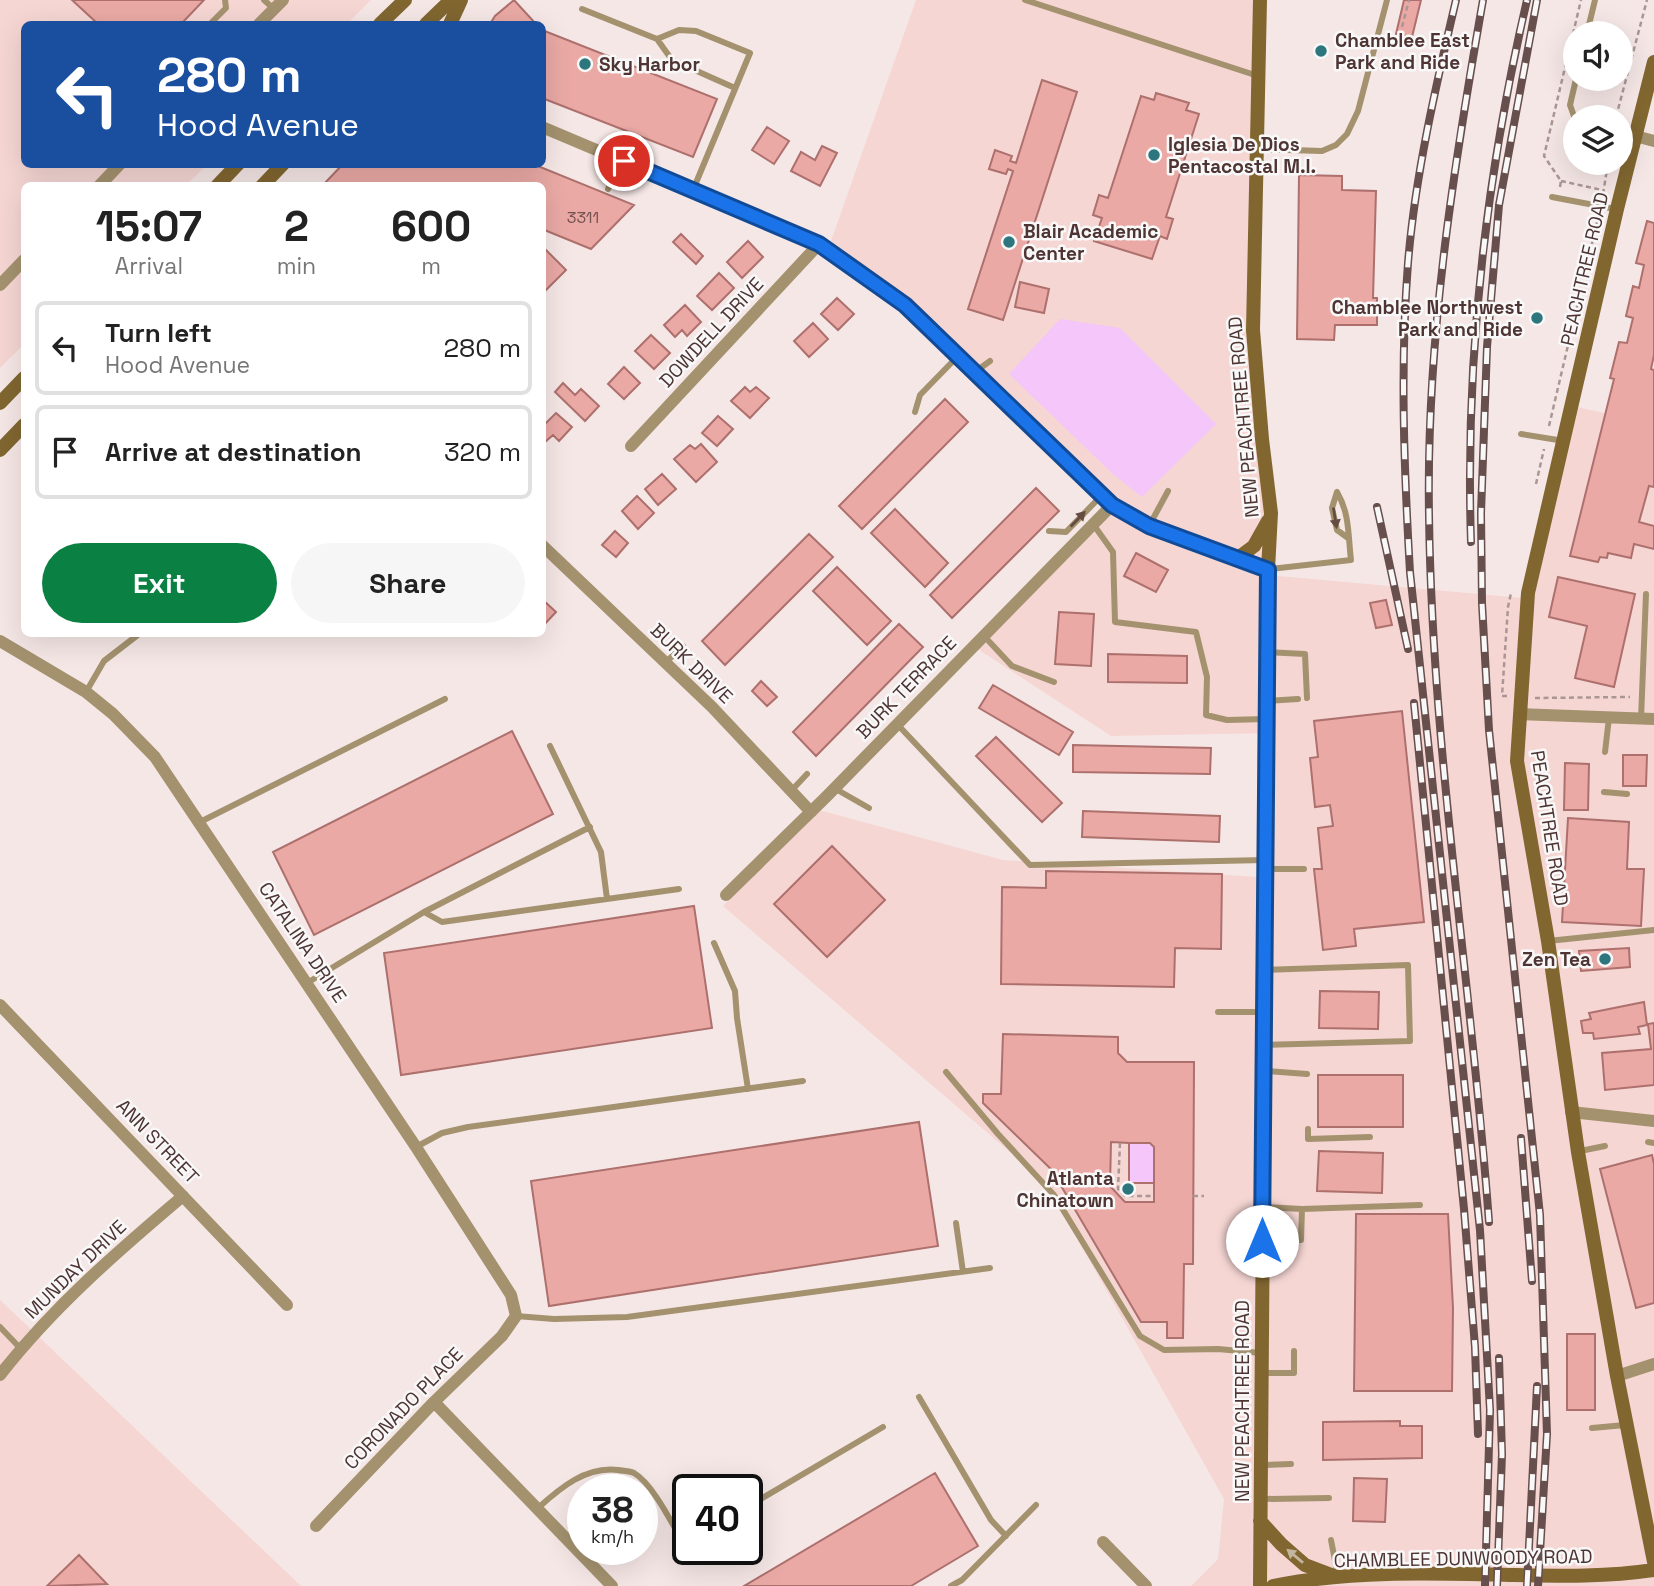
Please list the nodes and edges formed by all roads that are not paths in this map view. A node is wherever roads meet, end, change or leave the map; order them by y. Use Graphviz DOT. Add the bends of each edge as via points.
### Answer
graph roads {
  1 [pos="225,0"];
  2 [pos="405,0"];
  3 [pos="451,0"];
  4 [pos="461,0"];
  5 [pos="1025,0"];
  6 [pos="1260,0"];
  7 [pos="1387,0"];
  8 [pos="1595,0"];
  9 [pos="274,3"];
  10 [pos="582,9"];
  11 [pos="213,21"];
  12 [pos="261,21"];
  13 [pos="386,21"];
  14 [pos="429,21"];
  15 [pos="451,21"];
  16 [pos="1590,21"];
  17 [pos="657,39"];
  18 [pos="1654,62"];
  19 [pos="1258,76"];
  20 [pos="735,89"];
  21 [pos="546,129"];
  22 [pos="1633,132"];
  23 [pos="1654,141"];
  24 [pos="1633,142"];
  25 [pos="1256,149"];
  26 [pos="624,161"];
  27 [pos="116,168"];
  28 [pos="234,168"];
  29 [pos="279,168"];
  30 [pos="1624,175"];
  31 [pos="103,182"];
  32 [pos="221,182"];
  33 [pos="266,182"];
  34 [pos="608,189"];
  35 [pos="693,190"];
  36 [pos="1552,197"];
  37 [pos="1617,209"];
  38 [pos="819,244"];
  39 [pos="21,263"];
  40 [pos="0,285"];
  41 [pos="958,356"];
  42 [pos="989,361"];
  43 [pos="975,373"];
  44 [pos="21,381"];
  45 [pos="0,403"];
  46 [pos="915,412"];
  47 [pos="21,428"];
  48 [pos="1521,433"];
  49 [pos="1564,441"];
  50 [pos="631,446"];
  51 [pos="0,450"];
  52 [pos="1168,491"];
  53 [pos="1102,495"];
  54 [pos="1112,505"];
  55 [pos="1271,513"];
  56 [pos="1093,524"];
  57 [pos="1149,526"];
  58 [pos="1049,531"];
  59 [pos="1348,538"];
  60 [pos="546,549"];
  61 [pos="1238,558"];
  62 [pos="1268,570"];
  63 [pos="1646,594"];
  64 [pos="984,636"];
  65 [pos="135,637"];
  66 [pos="0,642"];
  67 [pos="683,646"];
  68 [pos="1267,652"];
  69 [pos="666,663"];
  70 [pos="1054,682"];
  71 [pos="86,692"];
  72 [pos="1307,698"];
  73 [pos="445,699"];
  74 [pos="1298,699"];
  75 [pos="1267,701"];
  76 [pos="1520,714"];
  77 [pos="1609,718"];
  78 [pos="1267,719"];
  79 [pos="1647,719"];
  80 [pos="897,724"];
  81 [pos="550,746"];
  82 [pos="1605,752"];
  83 [pos="807,774"];
  84 [pos="834,788"];
  85 [pos="791,791"];
  86 [pos="1604,792"];
  87 [pos="1627,794"];
  88 [pos="869,808"];
  89 [pos="811,812"];
  90 [pos="200,822"];
  91 [pos="590,828"];
  92 [pos="1266,864"];
  93 [pos="1304,869"];
  94 [pos="679,889"];
  95 [pos="726,895"];
  96 [pos="607,899"];
  97 [pos="424,912"];
  98 [pos="1654,930"];
  99 [pos="1548,941"];
  100 [pos="714,943"];
  101 [pos="1265,970"];
  102 [pos="307,983"];
  103 [pos="0,1005"];
  104 [pos="1218,1012"];
  105 [pos="1264,1012"];
  106 [pos="1264,1045"];
  107 [pos="1264,1071"];
  108 [pos="946,1072"];
  109 [pos="1307,1074"];
  110 [pos="803,1081"];
  111 [pos="748,1089"];
  112 [pos="1571,1112"];
  113 [pos="1654,1121"];
  114 [pos="1308,1129"];
  115 [pos="1370,1137"];
  116 [pos="1605,1146"];
  117 [pos="416,1147"];
  118 [pos="1578,1152"];
  119 [pos="183,1196"];
  120 [pos="1420,1205"];
  121 [pos="1263,1207"];
  122 [pos="1302,1209"];
  123 [pos="956,1223"];
  124 [pos="1262,1241"];
  125 [pos="990,1268"];
  126 [pos="963,1272"];
  127 [pos="287,1305"];
  128 [pos="516,1316"];
  129 [pos="0,1327"];
  130 [pos="22,1350"];
  131 [pos="1294,1350"];
  132 [pos="1262,1353"];
  133 [pos="1654,1364"];
  134 [pos="1261,1373"];
  135 [pos="0,1376"];
  136 [pos="1617,1376"];
  137 [pos="919,1397"];
  138 [pos="434,1402"];
  139 [pos="1627,1425"];
  140 [pos="883,1427"];
  141 [pos="1592,1428"];
  142 [pos="1291,1464"];
  143 [pos="1261,1465"];
  144 [pos="763,1498"];
  145 [pos="1329,1498"];
  146 [pos="1260,1499"];
  147 [pos="1036,1505"];
  148 [pos="536,1510"];
  149 [pos="1260,1521"];
  150 [pos="672,1525"];
  151 [pos="316,1526"];
  152 [pos="1006,1536"];
  153 [pos="1331,1539"];
  154 [pos="1103,1542"];
  155 [pos="1654,1562"];
  156 [pos="1654,1570"];
  157 [pos="1339,1578"];
  158 [pos="612,1586"];
  159 [pos="951,1586"];
  160 [pos="1146,1586"];
  161 [pos="1260,1586"];
  162 [pos="1273,1586"];
  1 -- 11 [label="lane" via="226,8"];
  2 -- 13 [label="street"];
  3 -- 14 [label="street"];
  4 -- 15 [label="street"];
  5 -- 19 [label="lane"];
  6 -- 19 [label="street, NEW PEACHTREE ROAD"];
  7 -- 25 [label="lane" via="1358,111 1347,135 1322,151"];
  8 -- 16 [label="lane"];
  9 -- 12 [label="street"];
  10 -- 17 [label="lane"];
  17 -- 20 [label="lane" via="673,60"];
  17 -- 20 [label="lane" via="679,30 696,31 750,52"];
  18 -- 22 [label="street, PEACHTREE ROAD"];
  19 -- 25 [label="street, NEW PEACHTREE ROAD"];
  20 -- 35 [label="lane"];
  21 -- 26 [label="street"];
  23 -- 24 [label="street"];
  25 -- 55 [label="street, NEW PEACHTREE ROAD" via="1253,330"];
  26 -- 34 [label="lane"];
  26 -- 35 [label="street"];
  27 -- 31 [label="street"];
  28 -- 32 [label="street"];
  29 -- 33 [label="street"];
  30 -- 37 [label="street, PEACHTREE ROAD"];
  35 -- 38 [label="street"];
  36 -- 37 [label="lane"];
  37 -- 49 [label="street, PEACHTREE ROAD"];
  38 -- 41 [label="street" via="905,305"];
  38 -- 50 [label="street, DOWDELL DRIVE"];
  39 -- 40 [label="street"];
  41 -- 43 [label="street"];
  41 -- 46 [label="lane" via="920,395"];
  42 -- 43 [label="lane"];
  43 -- 53 [label="street"];
  44 -- 45 [label="street"];
  47 -- 51 [label="street"];
  48 -- 49 [label="lane"];
  49 -- 76 [label="street, PEACHTREE ROAD" via="1528,593"];
  52 -- 57 [label="lane"];
  53 -- 54 [label="street"];
  58 -- 53 [label="lane, one-way" via="1066,532"];
  54 -- 56 [label="street, BURK TERRACE"];
  54 -- 57 [label="street"];
  55 -- 61 [label="street" via="1254,546"];
  55 -- 62 [label="street, NEW PEACHTREE ROAD"];
  56 -- 64 [label="street, BURK TERRACE"];
  56 -- 78 [label="lane" via="1113,552 1115,622 1196,632 1207,677 1206,715 1227,720"];
  57 -- 61 [label="street"];
  59 -- 59 [label="lane, one-way" via="1344,504 1337,492 1332,508 1337,530"];
  59 -- 62 [label="lane" via="1351,560"];
  60 -- 69 [label="street, BURK DRIVE"];
  61 -- 62 [label="street"];
  62 -- 68 [label="street, NEW PEACHTREE ROAD"];
  63 -- 79 [label="lane" via="1642,697"];
  64 -- 70 [label="lane" via="1012,666"];
  64 -- 80 [label="street, BURK TERRACE"];
  65 -- 71 [label="lane" via="104,661"];
  66 -- 71 [label="street, CATALINA DRIVE"];
  67 -- 69 [label="lane"];
  68 -- 72 [label="lane" via="1305,654"];
  68 -- 75 [label="street, NEW PEACHTREE ROAD"];
  69 -- 85 [label="street, BURK DRIVE"];
  71 -- 90 [label="street, CATALINA DRIVE" via="155,757"];
  73 -- 90 [label="lane"];
  74 -- 75 [label="lane"];
  75 -- 78 [label="street, NEW PEACHTREE ROAD"];
  76 -- 77 [label="street"];
  76 -- 99 [label="street, PEACHTREE ROAD" via="1517,761"];
  77 -- 79 [label="street"];
  77 -- 82 [label="lane"];
  78 -- 92 [label="street, NEW PEACHTREE ROAD"];
  80 -- 84 [label="street, BURK TERRACE"];
  80 -- 92 [label="lane" via="1030,865"];
  81 -- 91 [label="lane"];
  83 -- 85 [label="lane"];
  84 -- 88 [label="lane"];
  84 -- 89 [label="street, BURK TERRACE"];
  85 -- 89 [label="street, BURK DRIVE"];
  86 -- 87 [label="lane"];
  89 -- 95 [label="street, BURK TERRACE"];
  90 -- 102 [label="street, CATALINA DRIVE"];
  91 -- 96 [label="lane" via="601,852"];
  91 -- 97 [label="lane"];
  92 -- 93 [label="lane"];
  92 -- 101 [label="street, NEW PEACHTREE ROAD"];
  94 -- 96 [label="lane"];
  96 -- 97 [label="lane" via="442,922"];
  97 -- 102 [label="lane"];
  98 -- 99 [label="lane"];
  99 -- 112 [label="street, PEACHTREE ROAD"];
  100 -- 111 [label="lane" via="735,991"];
  101 -- 105 [label="street, NEW PEACHTREE ROAD"];
  101 -- 106 [label="lane" via="1408,965 1410,1041"];
  102 -- 117 [label="street, CATALINA DRIVE"];
  103 -- 119 [label="street, ANN STREET"];
  104 -- 105 [label="lane"];
  105 -- 106 [label="street, NEW PEACHTREE ROAD"];
  106 -- 107 [label="street, NEW PEACHTREE ROAD"];
  107 -- 109 [label="lane"];
  107 -- 121 [label="street, NEW PEACHTREE ROAD"];
  108 -- 132 [label="lane" via="1054,1195 1140,1336 1164,1349"];
  110 -- 111 [label="lane"];
  111 -- 117 [label="lane" via="468,1127 442,1133"];
  112 -- 113 [label="street"];
  112 -- 118 [label="street, PEACHTREE ROAD"];
  114 -- 115 [label="lane" via="1308,1139"];
  116 -- 118 [label="lane"];
  117 -- 128 [label="street, CATALINA DRIVE" via="512,1295"];
  118 -- 136 [label="street, PEACHTREE ROAD"];
  119 -- 127 [label="street, ANN STREET"];
  119 -- 130 [label="street, MUNDAY DRIVE" via="101,1266"];
  120 -- 122 [label="lane"];
  121 -- 122 [label="lane"];
  121 -- 124 [label="street, NEW PEACHTREE ROAD"];
  122 -- 124 [label="lane" via="1301,1240"];
  123 -- 126 [label="lane"];
  124 -- 132 [label="street, NEW PEACHTREE ROAD"];
  125 -- 126 [label="lane"];
  126 -- 128 [label="lane" via="627,1317"];
  128 -- 138 [label="street, CORONADO PLACE" via="502,1336"];
  129 -- 130 [label="lane"];
  130 -- 135 [label="street, MUNDAY DRIVE"];
  131 -- 134 [label="lane" via="1294,1373"];
  132 -- 134 [label="street, NEW PEACHTREE ROAD"];
  133 -- 136 [label="street"];
  134 -- 143 [label="street, NEW PEACHTREE ROAD"];
  136 -- 139 [label="street, PEACHTREE ROAD"];
  137 -- 152 [label="lane" via="991,1520"];
  138 -- 148 [label="street"];
  138 -- 151 [label="street, CORONADO PLACE"];
  139 -- 141 [label="lane"];
  139 -- 155 [label="street, PEACHTREE ROAD"];
  140 -- 144 [label="lane"];
  142 -- 143 [label="lane"];
  143 -- 146 [label="street, NEW PEACHTREE ROAD"];
  145 -- 146 [label="lane"];
  146 -- 149 [label="street, NEW PEACHTREE ROAD"];
  147 -- 152 [label="lane"];
  148 -- 150 [label="lane" via="560,1488 589,1472 610,1469 633,1472 647,1485"];
  148 -- 158 [label="street"];
  157 -- 149 [label="street, one-way" via="1305,1565"];
  149 -- 161 [label="street, NEW PEACHTREE ROAD"];
  152 -- 159 [label="lane"];
  153 -- 157 [label="lane"];
  154 -- 160 [label="street"];
  156 -- 157 [label="street, CHAMBLEE DUNWOODY ROAD" via="1577,1577"];
  157 -- 162 [label="street, CHAMBLEE DUNWOODY ROAD"];
}
